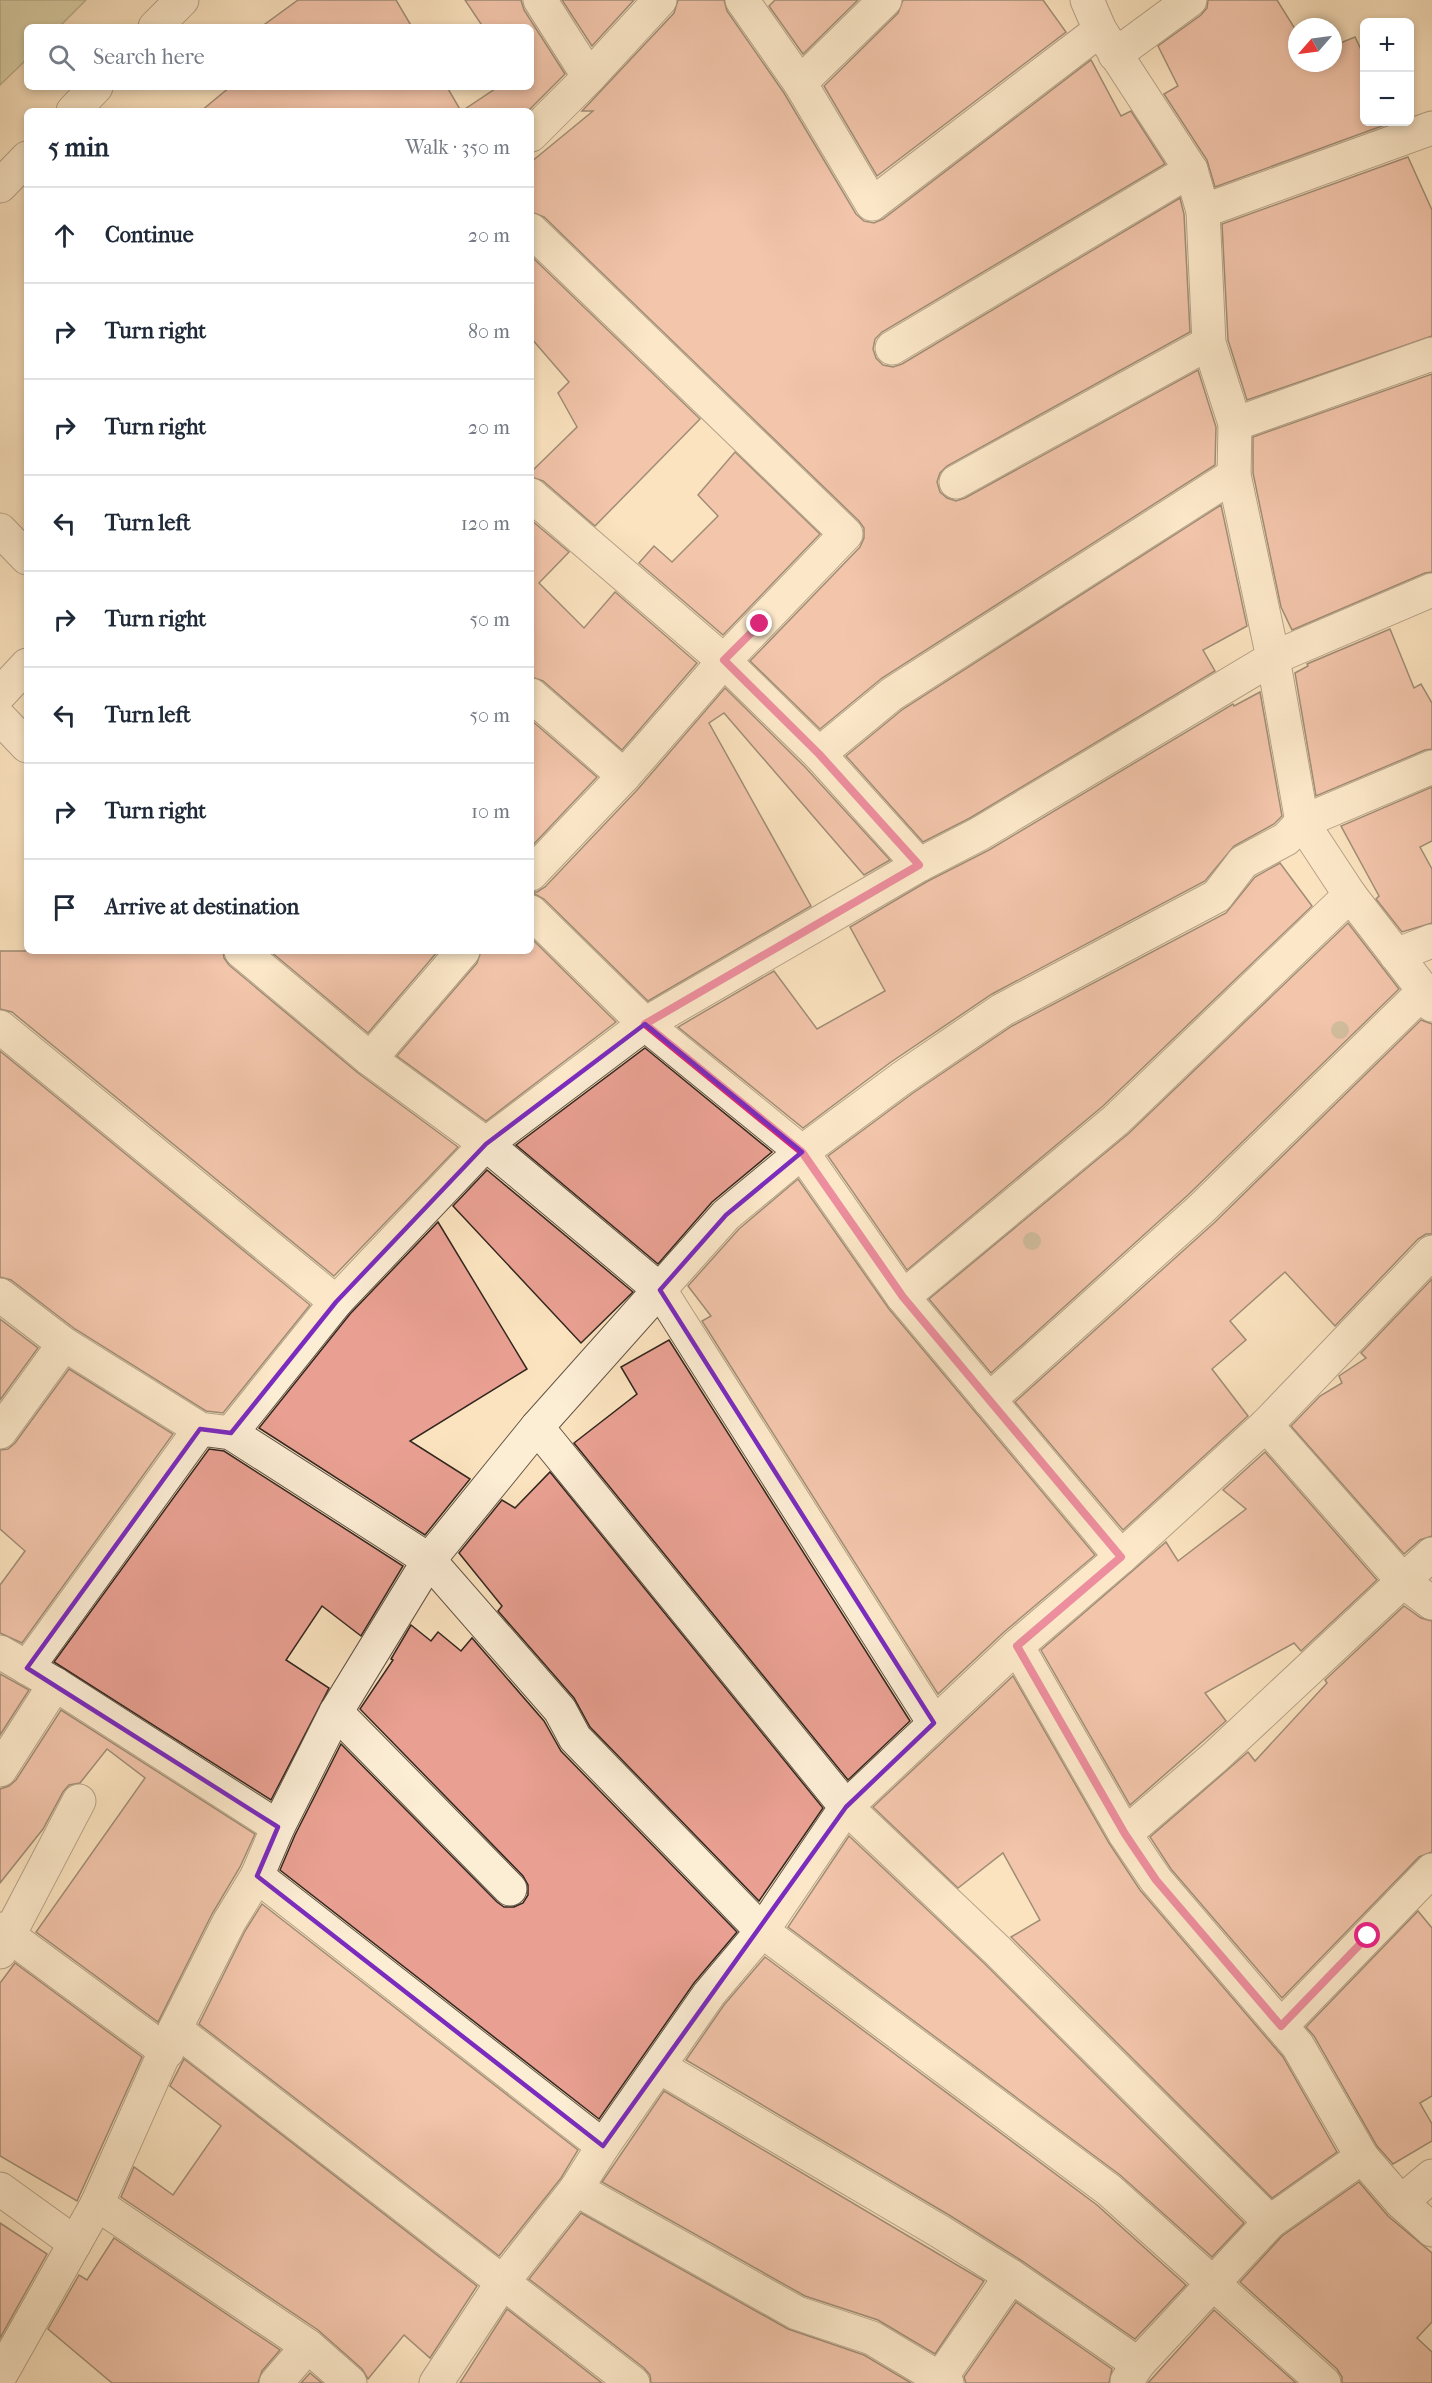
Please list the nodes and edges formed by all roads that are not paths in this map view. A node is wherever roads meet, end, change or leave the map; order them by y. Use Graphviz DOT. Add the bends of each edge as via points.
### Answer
graph roads {
  1 [pos="182,0"];
  2 [pos="540,0"];
  3 [pos="660,0"];
  4 [pos="742,0"];
  5 [pos="885,0"];
  6 [pos="1087,0"];
  7 [pos="1190,0"];
  8 [pos="158,24"];
  9 [pos="1108,43"];
  10 [pos="589,77"];
  11 [pos="800,83"];
  12 [pos="93,90"];
  13 [pos="76,108"];
  14 [pos="1432,128"];
  15 [pos="534,132"];
  16 [pos="24,161"];
  17 [pos="1191,170"];
  18 [pos="0,186"];
  19 [pos="1203,211"];
  20 [pos="534,233"];
  21 [pos="1209,343"];
  22 [pos="892,348"];
  23 [pos="1432,354"];
  24 [pos="1235,424"];
  25 [pos="1234,475"];
  26 [pos="956,482"];
  27 [pos="534,498"];
  28 [pos="0,530"];
  29 [pos="24,555"];
  30 [pos="1432,590"];
  31 [pos="1273,658"];
  32 [pos="724,660"];
  33 [pos="24,668"];
  34 [pos="0,694"];
  35 [pos="534,699"];
  36 [pos="0,718"];
  37 [pos="24,743"];
  38 [pos="819,754"];
  39 [pos="1432,766"];
  40 [pos="624,776"];
  41 [pos="1302,822"];
  42 [pos="919,865"];
  43 [pos="534,871"];
  44 [pos="1350,895"];
  45 [pos="534,915"];
  46 [pos="1432,941"];
  47 [pos="245,954"];
  48 [pos="460,954"];
  49 [pos="1396,955"];
  50 [pos="1428,998"];
  51 [pos="645,1024"];
  52 [pos="0,1027"];
  53 [pos="370,1059"];
  54 [pos="486,1144"];
  55 [pos="802,1152"];
  56 [pos="1432,1252"];
  57 [pos="660,1290"];
  58 [pos="0,1295"];
  59 [pos="903,1297"];
  60 [pos="336,1302"];
  61 [pos="64,1344"];
  62 [pos="988,1400"];
  63 [pos="1266,1425"];
  64 [pos="537,1427"];
  65 [pos="215,1431"];
  66 [pos="0,1432"];
  67 [pos="1432,1554"];
  68 [pos="1121,1557"];
  69 [pos="429,1560"];
  70 [pos="1404,1582"];
  71 [pos="1432,1603"];
  72 [pos="1017,1646"];
  73 [pos="13,1660"];
  74 [pos="55,1684"];
  75 [pos="336,1712"];
  76 [pos="934,1723"];
  77 [pos="0,1770"];
  78 [pos="79,1801"];
  79 [pos="846,1807"];
  80 [pos="278,1827"];
  81 [pos="1125,1834"];
  82 [pos="1432,1870"];
  83 [pos="257,1876"];
  84 [pos="510,1888"];
  85 [pos="762,1931"];
  86 [pos="3,1939"];
  87 [pos="1281,2026"];
  88 [pos="171,2041"];
  89 [pos="660,2067"];
  90 [pos="603,2146"];
  91 [pos="1362,2157"];
  92 [pos="1432,2176"];
  93 [pos="0,2189"];
  94 [pos="576,2189"];
  95 [pos="1401,2202"];
  96 [pos="97,2204"];
  97 [pos="1270,2222"];
  98 [pos="1432,2230"];
  99 [pos="75,2243"];
  100 [pos="1011,2276"];
  101 [pos="502,2283"];
  102 [pos="1212,2283"];
  103 [pos="308,2346"];
  104 [pos="1132,2373"];
  105 [pos="0,2376"];
  106 [pos="941,2382"];
  107 [pos="276,2383"];
  108 [pos="351,2383"];
  109 [pos="436,2383"];
  110 [pos="633,2383"];
  111 [pos="1324,2383"];
  1 -- 8 [label="street"];
  2 -- 10 [label="street"];
  3 -- 10 [label="street"];
  4 -- 11 [label="street"];
  5 -- 11 [label="street"];
  6 -- 9 [label="street"];
  7 -- 9 [label="street"];
  9 -- 11 [label="street" via="872,204"];
  9 -- 17 [label="street"];
  10 -- 15 [label="street"];
  12 -- 13 [label="street"];
  14 -- 19 [label="street"];
  16 -- 18 [label="street"];
  17 -- 19 [label="street"];
  17 -- 22 [label="street"];
  19 -- 21 [label="street"];
  20 -- 32 [label="street" via="846,534"];
  21 -- 24 [label="street"];
  21 -- 26 [label="street"];
  23 -- 24 [label="street"];
  24 -- 25 [label="street"];
  25 -- 31 [label="street"];
  25 -- 38 [label="street" via="892,694"];
  27 -- 32 [label="street"];
  28 -- 29 [label="street"];
  30 -- 31 [label="street"];
  31 -- 41 [label="street"];
  31 -- 42 [label="street" via="979,834"];
  32 -- 38 [label="street"];
  32 -- 40 [label="street"];
  33 -- 34 [label="street"];
  35 -- 40 [label="street"];
  36 -- 37 [label="street"];
  38 -- 42 [label="street"];
  39 -- 41 [label="street"];
  40 -- 43 [label="street"];
  41 -- 44 [label="street"];
  41 -- 55 [label="street" via="1286,839 1243,862 1217,896 1002,1010"];
  42 -- 51 [label="street"];
  44 -- 49 [label="street"];
  44 -- 59 [label="street" via="1116,1120"];
  45 -- 51 [label="street"];
  46 -- 49 [label="street"];
  47 -- 53 [label="street"];
  48 -- 53 [label="street"];
  49 -- 50 [label="street"];
  50 -- 62 [label="street"];
  51 -- 54 [label="street"];
  51 -- 55 [label="street"];
  52 -- 60 [label="street"];
  53 -- 54 [label="street"];
  54 -- 57 [label="street"];
  54 -- 60 [label="street"];
  55 -- 57 [label="street" via="726,1215"];
  55 -- 59 [label="street"];
  56 -- 63 [label="street"];
  57 -- 64 [label="street"];
  57 -- 76 [label="street"];
  58 -- 61 [label="street"];
  59 -- 62 [label="street"];
  60 -- 65 [label="street"];
  61 -- 65 [label="street"];
  61 -- 66 [label="street"];
  62 -- 68 [label="street"];
  63 -- 68 [label="street"];
  63 -- 70 [label="street"];
  64 -- 69 [label="street"];
  64 -- 79 [label="street"];
  65 -- 69 [label="street"];
  65 -- 73 [label="street"];
  67 -- 70 [label="street"];
  68 -- 72 [label="street"];
  69 -- 75 [label="street"];
  69 -- 85 [label="street" via="560,1710 575,1738"];
  70 -- 71 [label="street"];
  70 -- 81 [label="street" via="1215,1757"];
  72 -- 76 [label="street"];
  72 -- 81 [label="street"];
  73 -- 74 [label="street"];
  74 -- 77 [label="street"];
  74 -- 80 [label="street"];
  75 -- 80 [label="street"];
  75 -- 84 [label="street"];
  76 -- 79 [label="street"];
  78 -- 86 [label="street"];
  79 -- 85 [label="street"];
  79 -- 97 [label="street" via="998,1951"];
  80 -- 83 [label="street"];
  81 -- 87 [label="street" via="1156,1880"];
  82 -- 87 [label="street"];
  83 -- 88 [label="street" via="229,1922"];
  83 -- 90 [label="street"];
  85 -- 89 [label="street" via="710,1994"];
  85 -- 102 [label="street" via="1109,2190"];
  86 -- 88 [label="street"];
  87 -- 91 [label="street" via="1298,2046"];
  88 -- 96 [label="street"];
  88 -- 101 [label="street"];
  89 -- 90 [label="street"];
  89 -- 100 [label="street"];
  90 -- 94 [label="street"];
  91 -- 95 [label="street"];
  91 -- 97 [label="street"];
  92 -- 95 [label="street"];
  93 -- 99 [label="street"];
  94 -- 101 [label="street"];
  94 -- 106 [label="street" via="797,2313 872,2338"];
  95 -- 98 [label="street"];
  96 -- 99 [label="street"];
  96 -- 103 [label="street"];
  97 -- 102 [label="street"];
  99 -- 105 [label="street"];
  100 -- 104 [label="street"];
  100 -- 106 [label="street"];
  101 -- 109 [label="street"];
  101 -- 110 [label="street"];
  102 -- 104 [label="street"];
  102 -- 111 [label="street"];
  103 -- 107 [label="street"];
  103 -- 108 [label="street"];
}
